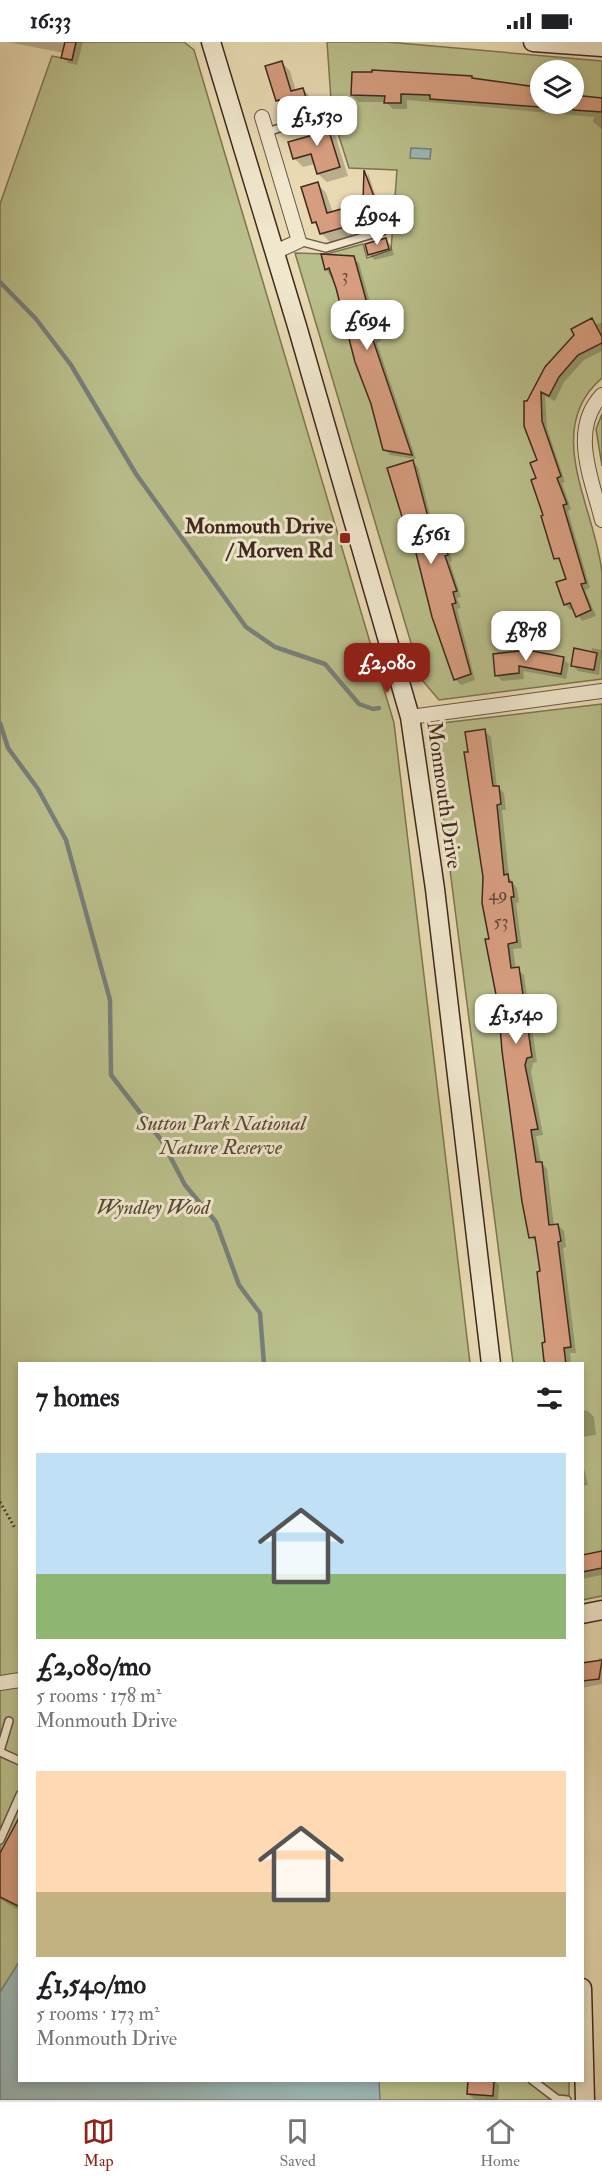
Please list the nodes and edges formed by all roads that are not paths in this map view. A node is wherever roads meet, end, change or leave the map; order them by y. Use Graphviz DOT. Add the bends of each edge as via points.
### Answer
graph roads {
  1 [pos="211,42"];
  2 [pos="533,42"];
  3 [pos="602,47"];
  4 [pos="262,117"];
  5 [pos="286,126"];
  6 [pos="267,132"];
  7 [pos="383,231"];
  8 [pos="299,242"];
  9 [pos="275,252"];
  10 [pos="602,395"];
  11 [pos="602,520"];
  12 [pos="602,691"];
  13 [pos="410,717"];
  14 [pos="491,1362"];
  15 [pos="602,1611"];
  16 [pos="584,1614"];
  17 [pos="18,1680"];
  18 [pos="0,1683"];
  19 [pos="9,1721"];
  20 [pos="0,1752"];
  21 [pos="18,1760"];
  22 [pos="18,1800"];
  23 [pos="0,1840"];
  24 [pos="584,2063"];
  25 [pos="535,2082"];
  26 [pos="567,2100"];
  27 [pos="585,2100"];
  1 -- 9 [label="street, Monmouth Drive"];
  2 -- 3 [label="street"];
  4 -- 6 [label="street"];
  5 -- 6 [label="lane"];
  6 -- 8 [label="street"];
  7 -- 8 [label="lane" via="326,248"];
  8 -- 9 [label="street"];
  9 -- 13 [label="street, Monmouth Drive"];
  10 -- 11 [label="street" via="588,414 583,432"];
  12 -- 13 [label="street"];
  13 -- 14 [label="street, Monmouth Drive" via="432,867"];
  15 -- 16 [label="street"];
  17 -- 18 [label="street"];
  19 -- 20 [label="lane"];
  20 -- 21 [label="lane"];
  22 -- 23 [label="lane"];
  24 -- 27 [label="street"];
  25 -- 26 [label="lane" via="557,2099"];
}
